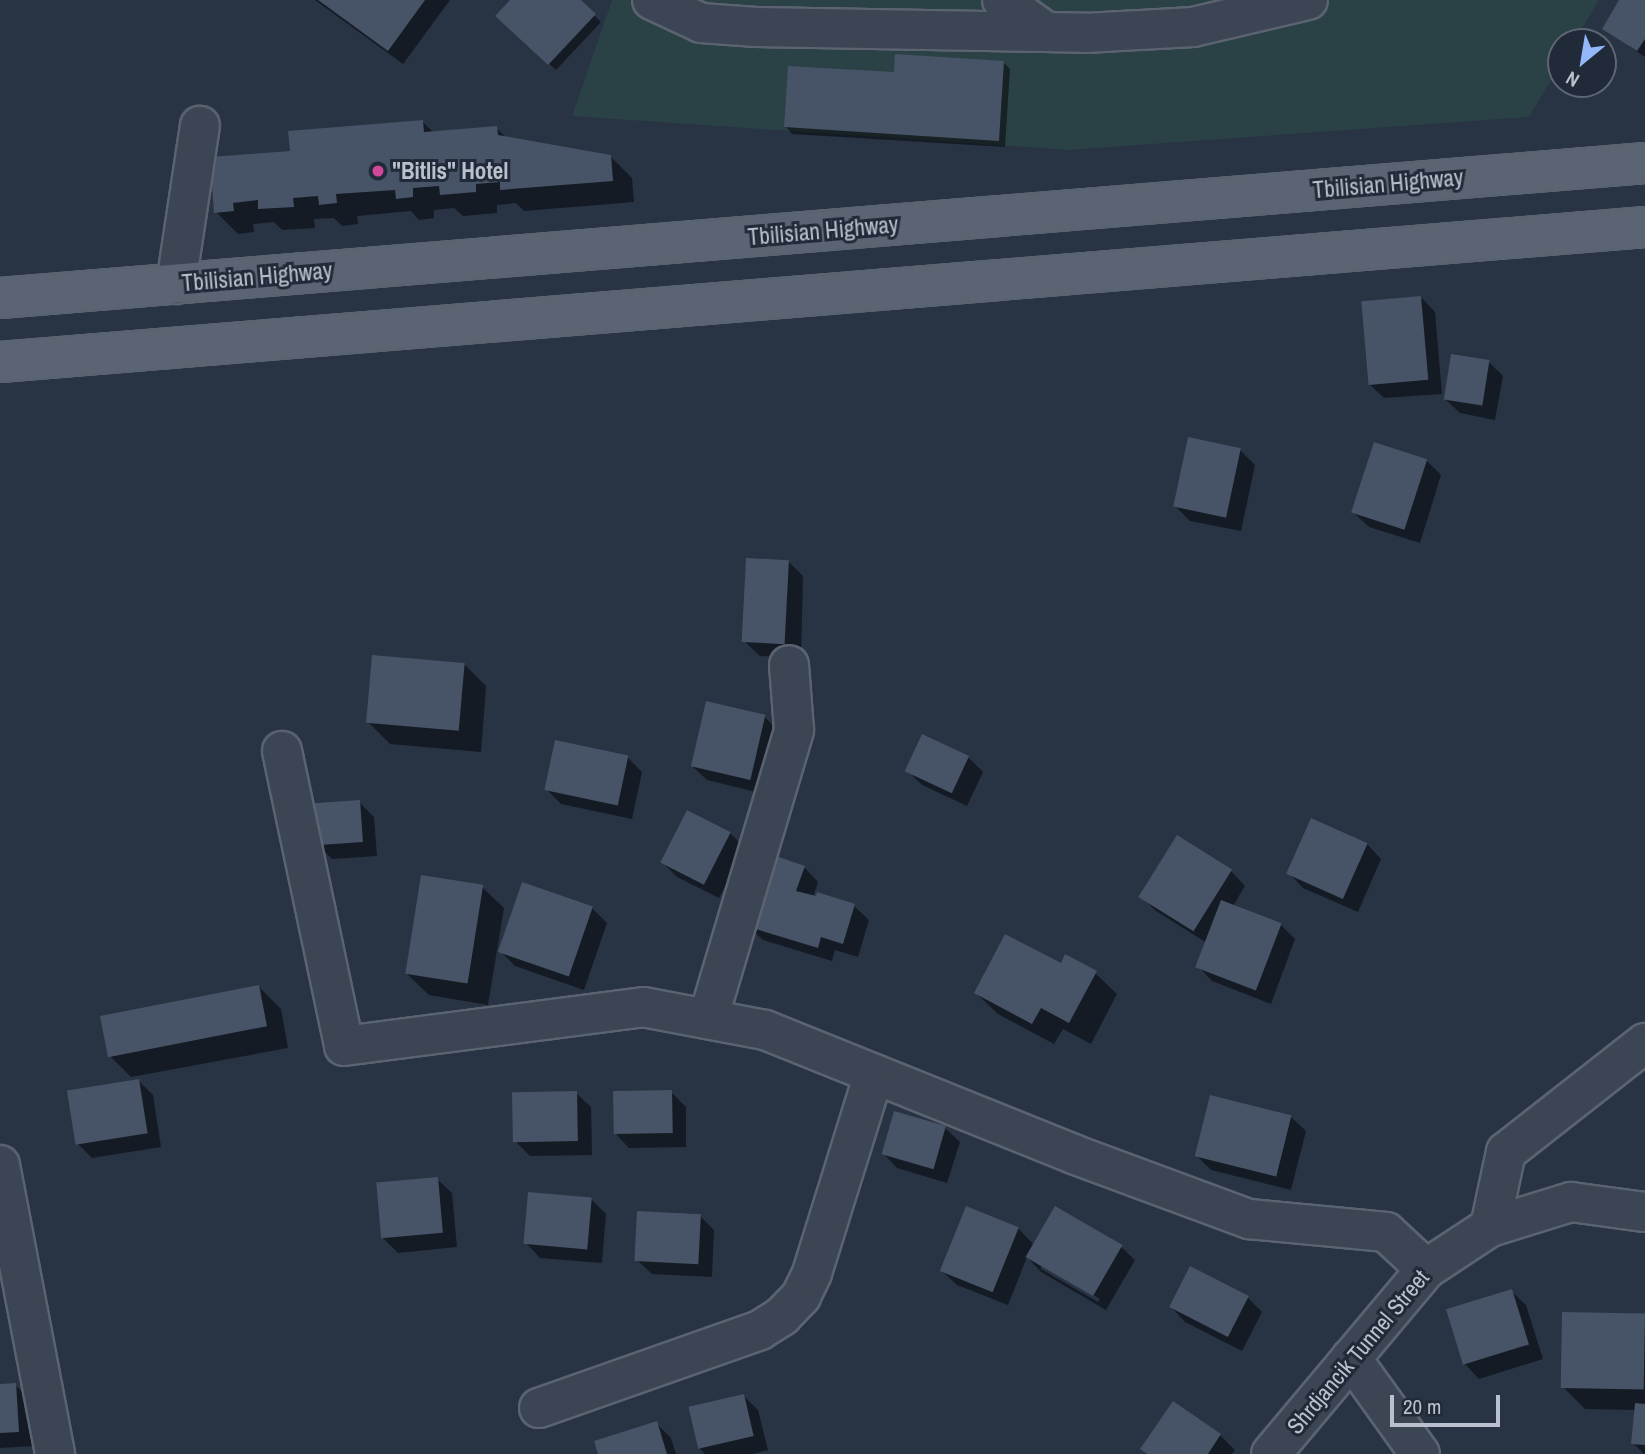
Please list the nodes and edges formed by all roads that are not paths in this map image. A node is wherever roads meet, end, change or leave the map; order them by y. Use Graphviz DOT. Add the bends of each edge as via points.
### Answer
graph roads {
  1 [pos="652,0"];
  2 [pos="1002,0"];
  3 [pos="1308,0"];
  4 [pos="1046,32"];
  5 [pos="200,126"];
  6 [pos="1645,163"];
  7 [pos="1645,227"];
  8 [pos="176,284"];
  9 [pos="0,298"];
  10 [pos="0,362"];
  11 [pos="789,665"];
  12 [pos="282,751"];
  13 [pos="708,1019"];
  14 [pos="1645,1043"];
  15 [pos="874,1074"];
  16 [pos="0,1166"];
  17 [pos="1645,1212"];
  18 [pos="1489,1227"];
  19 [pos="1426,1269"];
  20 [pos="1351,1358"];
  21 [pos="539,1408"];
  22 [pos="55,1454"];
  23 [pos="1271,1454"];
  24 [pos="1420,1454"];
  1 -- 4 [label="street" via="701,23"];
  2 -- 4 [label="street"];
  3 -- 4 [label="street" via="1193,27"];
  5 -- 8 [label="street"];
  6 -- 8 [label="main road, Tbilisian Highway"];
  7 -- 10 [label="main road"];
  8 -- 9 [label="main road, Tbilisian Highway"];
  11 -- 13 [label="street" via="794,730"];
  12 -- 13 [label="street" via="344,1046 643,1007"];
  13 -- 15 [label="street" via="765,1030"];
  14 -- 18 [label="street" via="1506,1152"];
  15 -- 19 [label="street" via="1249,1219 1386,1232"];
  15 -- 21 [label="street" via="812,1273 782,1316 760,1330"];
  16 -- 22 [label="street"];
  17 -- 18 [label="street, Shrdjancik Tunnel Street" via="1570,1202"];
  18 -- 19 [label="street, Shrdjancik Tunnel Street"];
  19 -- 20 [label="street, Shrdjancik Tunnel Street"];
  20 -- 23 [label="street, Shrdjancik Tunnel Street"];
  20 -- 24 [label="street"];
}
